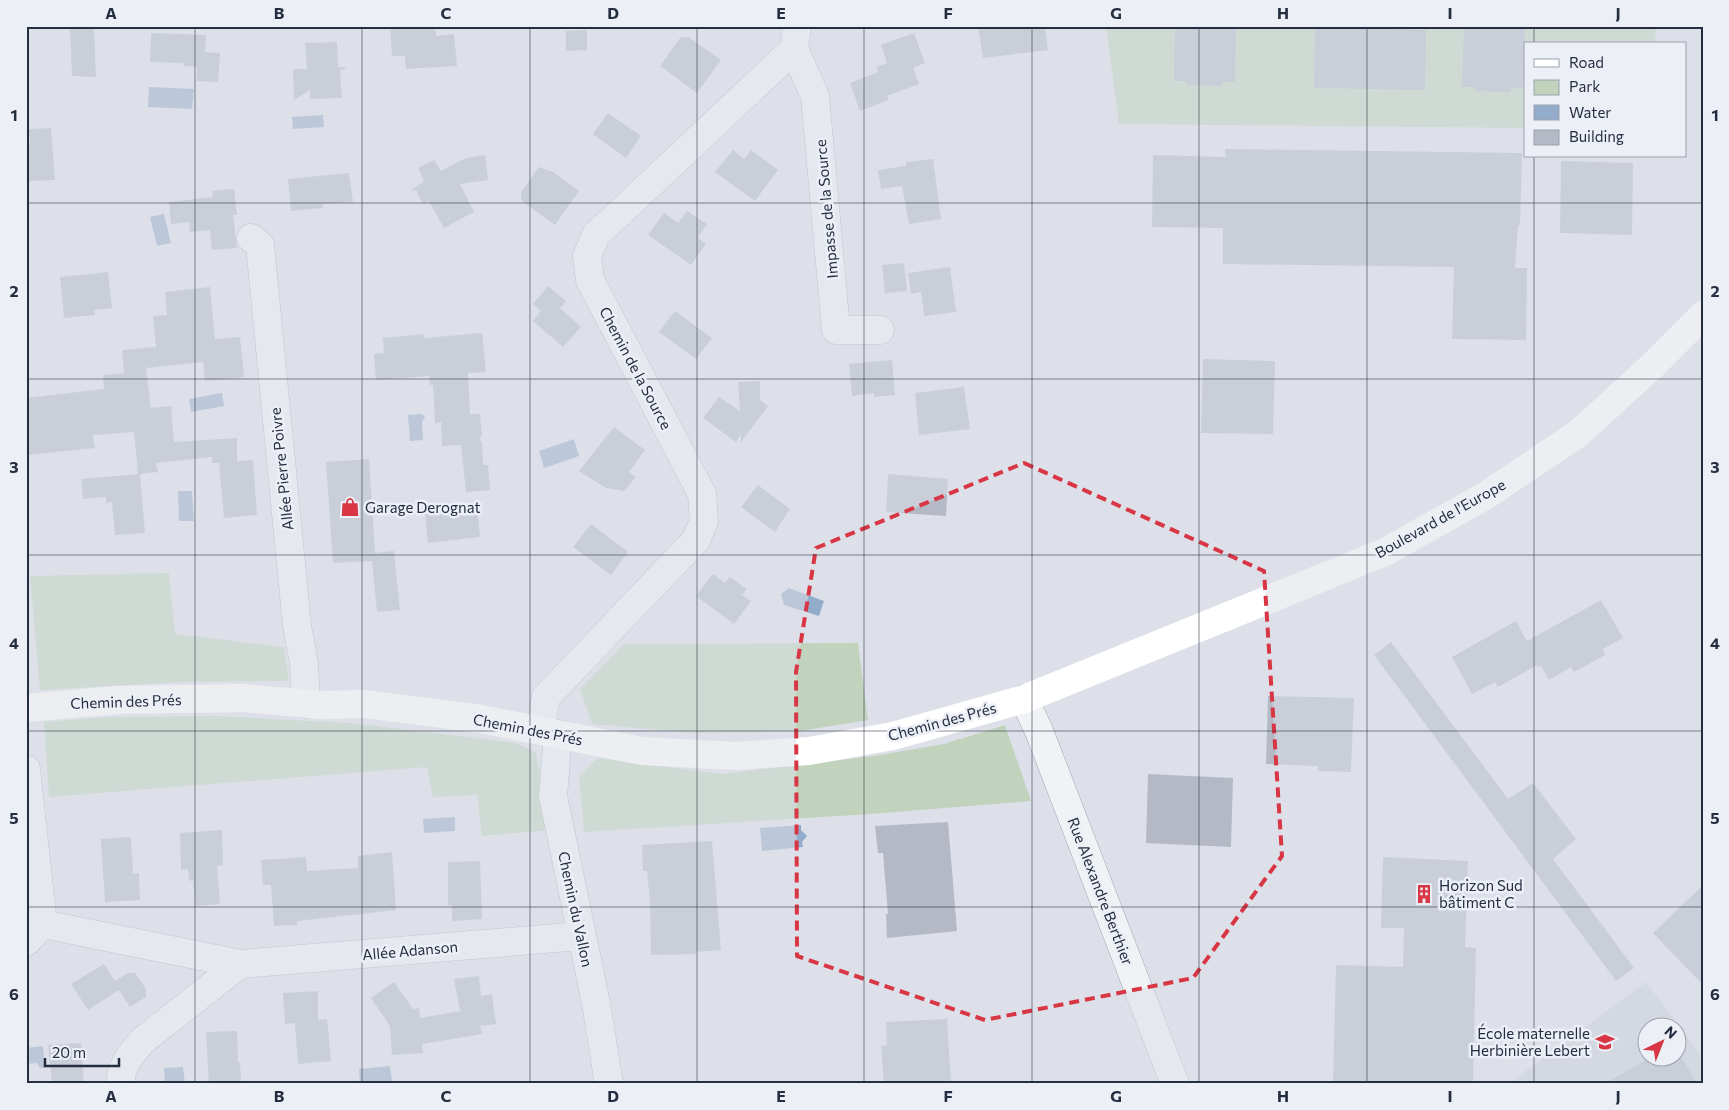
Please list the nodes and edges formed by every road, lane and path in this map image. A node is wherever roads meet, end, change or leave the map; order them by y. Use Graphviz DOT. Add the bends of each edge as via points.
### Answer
graph roads {
  1 [pos="795,38"];
  2 [pos="251,238"];
  3 [pos="1703,315"];
  4 [pos="880,330"];
  5 [pos="1024,699"];
  6 [pos="306,704"];
  7 [pos="26,708"];
  8 [pos="549,732"];
  9 [pos="26,769"];
  10 [pos="35,933"];
  11 [pos="580,936"];
  12 [pos="240,964"];
  13 [pos="121,1084"];
  14 [pos="609,1084"];
  15 [pos="1175,1084"];
  1 -- 4 [label="street, Impasse de la Source" via="816,96 836,330"];
  1 -- 8 [label="street, Chemin de la Source" via="596,235 587,256 590,280 702,494 704,522 696,540 546,697"];
  2 -- 6 [label="street, Allée Pierre Poivre" via="260,245"];
  3 -- 5 [label="street, Boulevard de l'Europe" via="1579,433 1485,496 1385,552"];
  5 -- 8 [label="street, Chemin des Prés" via="894,736 809,751 736,756 642,751"];
  5 -- 15 [label="street, Rue Alexandre Berthier"];
  6 -- 7 [label="street, Chemin des Prés" via="243,698 117,700"];
  6 -- 8 [label="street, Chemin des Prés" via="365,704 481,719"];
  8 -- 11 [label="street, Chemin du Vallon" via="553,796"];
  9 -- 10 [label="street, Allée Adanson"];
  10 -- 12 [label="street, Allée Adanson"];
  11 -- 12 [label="street, Allée Adanson"];
  11 -- 14 [label="street, Chemin du Vallon" via="596,1003"];
  12 -- 13 [label="street" via="142,1041 129,1057 120,1078"];
}
